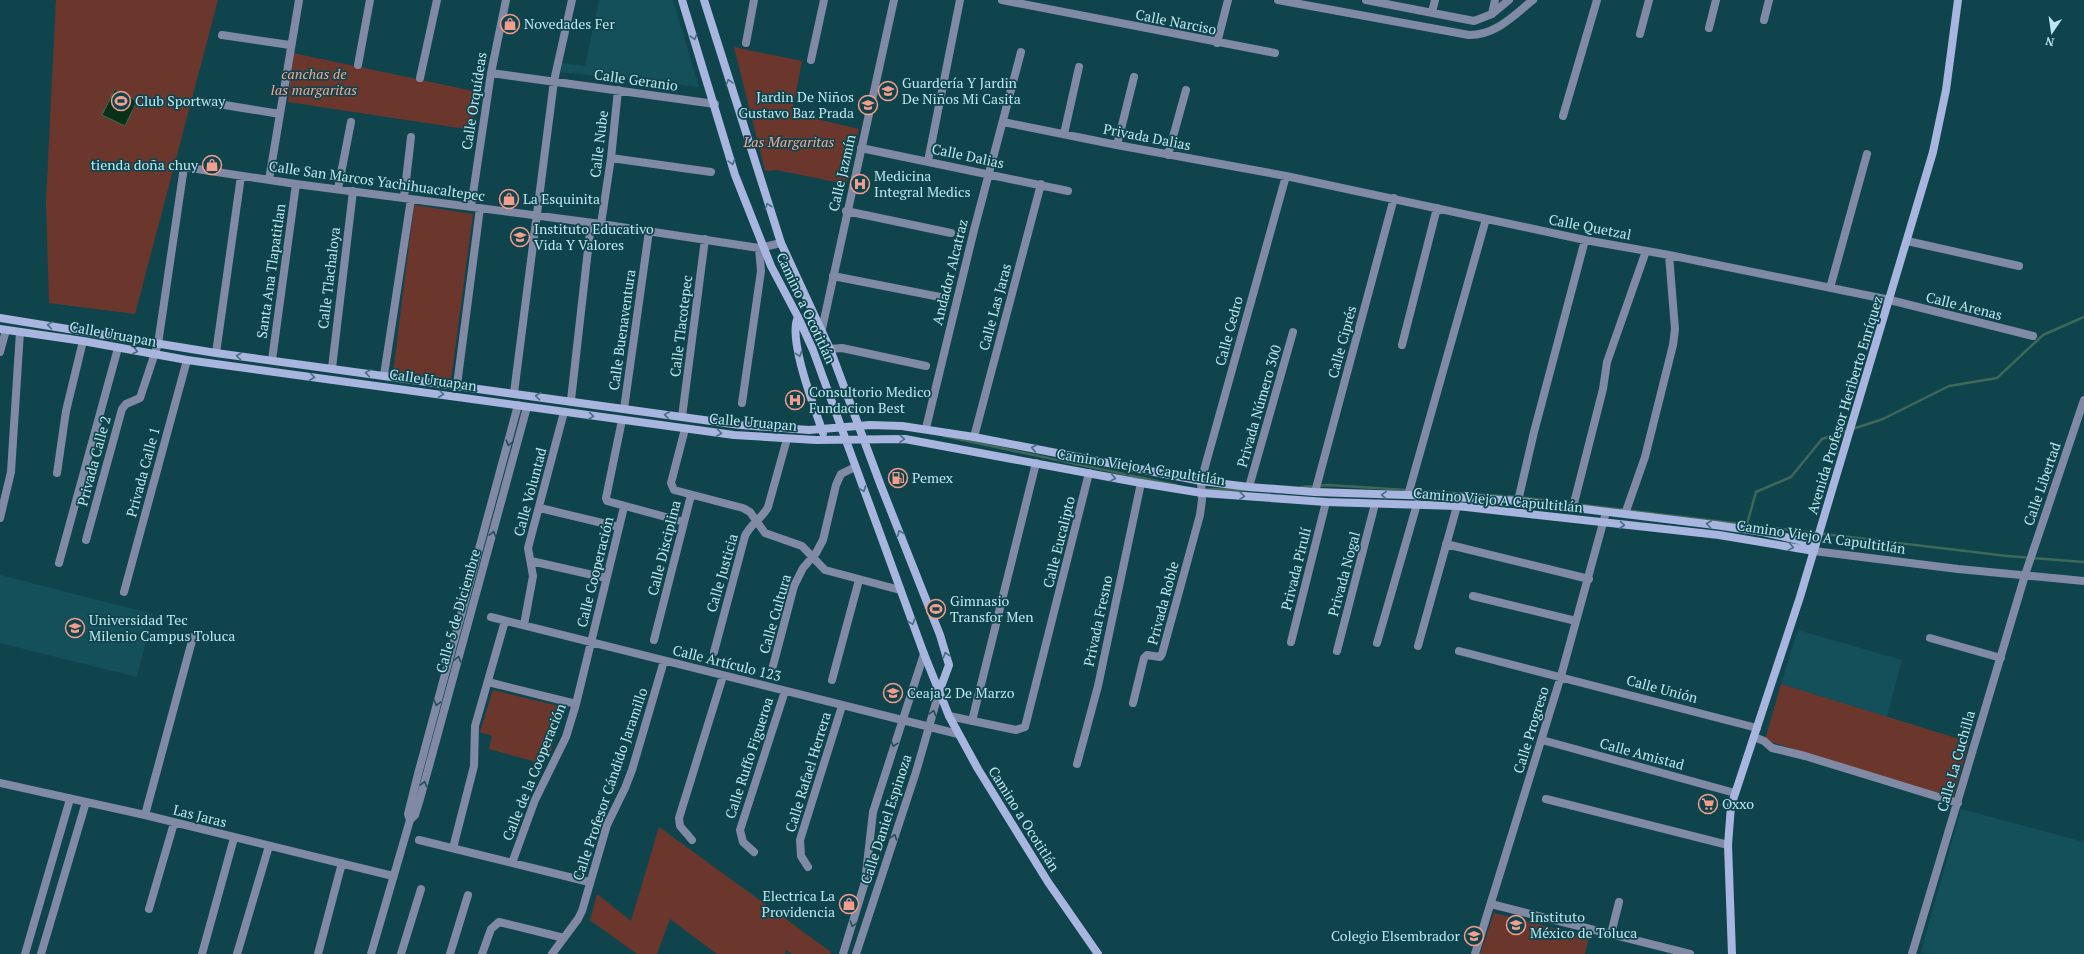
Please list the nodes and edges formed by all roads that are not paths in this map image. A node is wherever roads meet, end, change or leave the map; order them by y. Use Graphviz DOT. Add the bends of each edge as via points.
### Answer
graph roads {
  1 [pos="299,0"];
  2 [pos="370,0"];
  3 [pos="437,0"];
  4 [pos="506,0"];
  5 [pos="572,0"];
  6 [pos="682,0"];
  7 [pos="704,0"];
  8 [pos="754,0"];
  9 [pos="824,0"];
  10 [pos="894,0"];
  11 [pos="960,0"];
  12 [pos="1002,0"];
  13 [pos="1228,0"];
  14 [pos="1278,0"];
  15 [pos="1371,0"];
  16 [pos="1435,0"];
  17 [pos="1494,0"];
  18 [pos="1509,0"];
  19 [pos="1533,0"];
  20 [pos="1597,0"];
  21 [pos="1649,0"];
  22 [pos="1716,0"];
  23 [pos="1769,0"];
  24 [pos="1958,0"];
  25 [pos="1432,12"];
  26 [pos="1492,14"];
  27 [pos="1764,20"];
  28 [pos="1709,28"];
  29 [pos="1640,34"];
  30 [pos="222,35"];
  31 [pos="746,43"];
  32 [pos="1217,43"];
  33 [pos="290,45"];
  34 [pos="1021,52"];
  35 [pos="1275,53"];
  36 [pos="811,60"];
  37 [pos="358,65"];
  38 [pos="1079,67"];
  39 [pos="491,73"];
  40 [pos="1134,77"];
  41 [pos="420,78"];
  42 [pos="554,81"];
  43 [pos="618,90"];
  44 [pos="1186,90"];
  45 [pos="200,101"];
  46 [pos="715,104"];
  47 [pos="280,114"];
  48 [pos="1563,116"];
  49 [pos="351,122"];
  50 [pos="1003,122"];
  51 [pos="1064,134"];
  52 [pos="412,137"];
  53 [pos="1117,145"];
  54 [pos="862,148"];
  55 [pos="1168,154"];
  56 [pos="1867,154"];
  57 [pos="611,158"];
  58 [pos="928,161"];
  59 [pos="184,167"];
  60 [pos="711,172"];
  61 [pos="989,174"];
  62 [pos="241,176"];
  63 [pos="1286,176"];
  64 [pos="269,180"];
  65 [pos="296,184"];
  66 [pos="1041,184"];
  67 [pos="338,189"];
  68 [pos="1068,190"];
  69 [pos="353,191"];
  70 [pos="407,198"];
  71 [pos="1394,198"];
  72 [pos="471,207"];
  73 [pos="480,208"];
  74 [pos="1437,208"];
  75 [pos="846,211"];
  76 [pos="536,216"];
  77 [pos="1486,219"];
  78 [pos="591,223"];
  79 [pos="601,224"];
  80 [pos="649,231"];
  81 [pos="951,233"];
  82 [pos="705,239"];
  83 [pos="1586,240"];
  84 [pos="1907,241"];
  85 [pos="781,243"];
  86 [pos="762,248"];
  87 [pos="1646,251"];
  88 [pos="1669,255"];
  89 [pos="2019,266"];
  90 [pos="833,276"];
  91 [pos="1830,288"];
  92 [pos="940,297"];
  93 [pos="1890,300"];
  94 [pos="798,317"];
  95 [pos="0,318"];
  96 [pos="822,329"];
  97 [pos="3,330"];
  98 [pos="20,332"];
  99 [pos="1293,332"];
  100 [pos="2033,336"];
  101 [pos="83,341"];
  102 [pos="158,344"];
  103 [pos="1402,345"];
  104 [pos="118,348"];
  105 [pos="830,348"];
  106 [pos="0,352"];
  107 [pos="216,353"];
  108 [pos="155,355"];
  109 [pos="187,360"];
  110 [pos="272,360"];
  111 [pos="926,366"];
  112 [pos="332,368"];
  113 [pos="384,375"];
  114 [pos="457,385"];
  115 [pos="514,393"];
  116 [pos="571,400"];
  117 [pos="2084,400"];
  118 [pos="742,403"];
  119 [pos="518,405"];
  120 [pos="527,407"];
  121 [pos="624,409"];
  122 [pos="564,412"];
  123 [pos="682,417"];
  124 [pos="622,420"];
  125 [pos="859,426"];
  126 [pos="843,428"];
  127 [pos="926,428"];
  128 [pos="685,429"];
  129 [pos="822,429"];
  130 [pos="974,437"];
  131 [pos="787,439"];
  132 [pos="846,439"];
  133 [pos="864,439"];
  134 [pos="826,440"];
  135 [pos="1036,463"];
  136 [pos="855,467"];
  137 [pos="57,472"];
  138 [pos="1089,473"];
  139 [pos="1201,481"];
  140 [pos="1141,483"];
  141 [pos="1249,487"];
  142 [pos="1315,492"];
  143 [pos="1202,493"];
  144 [pos="691,495"];
  145 [pos="1408,495"];
  146 [pos="1518,501"];
  147 [pos="1326,502"];
  148 [pos="1375,504"];
  149 [pos="1417,504"];
  150 [pos="1457,506"];
  151 [pos="624,507"];
  152 [pos="540,508"];
  153 [pos="1573,508"];
  154 [pos="1606,512"];
  155 [pos="1625,514"];
  156 [pos="0,518"];
  157 [pos="756,521"];
  158 [pos="684,522"];
  159 [pos="1605,523"];
  160 [pos="619,527"];
  161 [pos="86,540"];
  162 [pos="1446,544"];
  163 [pos="1815,548"];
  164 [pos="812,558"];
  165 [pos="531,561"];
  166 [pos="59,564"];
  167 [pos="2025,575"];
  168 [pos="606,578"];
  169 [pos="1589,579"];
  170 [pos="858,580"];
  171 [pos="2084,581"];
  172 [pos="900,590"];
  173 [pos="124,592"];
  174 [pos="1473,596"];
  175 [pos="491,617"];
  176 [pos="505,621"];
  177 [pos="1576,621"];
  178 [pos="524,625"];
  179 [pos="193,637"];
  180 [pos="1930,638"];
  181 [pos="654,640"];
  182 [pos="1291,642"];
  183 [pos="592,643"];
  184 [pos="1377,643"];
  185 [pos="1418,646"];
  186 [pos="1337,651"];
  187 [pos="1459,651"];
  188 [pos="714,652"];
  189 [pos="924,654"];
  190 [pos="2001,658"];
  191 [pos="664,661"];
  192 [pos="773,666"];
  193 [pos="723,676"];
  194 [pos="1561,676"];
  195 [pos="832,680"];
  196 [pos="488,682"];
  197 [pos="785,691"];
  198 [pos="939,692"];
  199 [pos="1133,703"];
  200 [pos="576,704"];
  201 [pos="842,706"];
  202 [pos="949,716"];
  203 [pos="901,720"];
  204 [pos="972,721"];
  205 [pos="929,727"];
  206 [pos="1757,728"];
  207 [pos="958,734"];
  208 [pos="1754,737"];
  209 [pos="1542,740"];
  210 [pos="1077,764"];
  211 [pos="0,783"];
  212 [pos="1735,793"];
  213 [pos="70,798"];
  214 [pos="1546,799"];
  215 [pos="86,802"];
  216 [pos="1958,803"];
  217 [pos="144,816"];
  218 [pos="410,820"];
  219 [pos="174,823"];
  220 [pos="234,838"];
  221 [pos="419,840"];
  222 [pos="692,840"];
  223 [pos="1728,845"];
  224 [pos="269,846"];
  225 [pos="453,848"];
  226 [pos="754,852"];
  227 [pos="342,863"];
  228 [pos="512,863"];
  229 [pos="808,867"];
  230 [pos="393,876"];
  231 [pos="590,882"];
  232 [pos="421,889"];
  233 [pos="468,895"];
  234 [pos="1619,902"];
  235 [pos="1491,904"];
  236 [pos="149,909"];
  237 [pos="1611,934"];
  238 [pos="564,938"];
  239 [pos="25,954"];
  240 [pos="41,954"];
  241 [pos="202,954"];
  242 [pos="237,954"];
  243 [pos="318,954"];
  244 [pos="371,954"];
  245 [pos="401,954"];
  246 [pos="450,954"];
  247 [pos="482,954"];
  248 [pos="552,954"];
  249 [pos="843,954"];
  250 [pos="856,954"];
  251 [pos="1098,954"];
  252 [pos="1475,954"];
  253 [pos="1690,954"];
  254 [pos="1732,954"];
  255 [pos="1912,954"];
  1 -- 33 [label="street"];
  2 -- 37 [label="street"];
  3 -- 41 [label="street"];
  4 -- 39 [label="street, Calle Orquídeas"];
  5 -- 42 [label="street"];
  6 -- 46 [label="main road, Camino a Ocotitlán, one-way"];
  85 -- 7 [label="main road, Camino a Ocotitlán, one-way"];
  8 -- 31 [label="street"];
  9 -- 36 [label="street"];
  10 -- 54 [label="street, Calle Jazmín"];
  11 -- 58 [label="street"];
  12 -- 32 [label="street, Calle Narciso"];
  13 -- 32 [label="street"];
  14 -- 19 [label="street" via="1454,34 1480,35 1499,28"];
  15 -- 25 [label="street"];
  16 -- 25 [label="street"];
  17 -- 26 [label="street"];
  18 -- 26 [label="street"];
  20 -- 48 [label="street"];
  21 -- 29 [label="street"];
  22 -- 28 [label="street"];
  23 -- 27 [label="street"];
  24 -- 84 [label="main road, Avenida Profesor Heriberto Enríquez" via="1938,131"];
  25 -- 26 [label="street" via="1474,21"];
  30 -- 33 [label="street"];
  32 -- 35 [label="street, Calle Narciso"];
  33 -- 47 [label="street"];
  34 -- 50 [label="street, Andador Alcatraz"];
  38 -- 51 [label="street"];
  39 -- 42 [label="street, Calle Geranio"];
  39 -- 72 [label="street, Calle Orquídeas"];
  40 -- 53 [label="street"];
  42 -- 43 [label="street, Calle Geranio"];
  42 -- 76 [label="street"];
  43 -- 46 [label="street, Calle Geranio"];
  43 -- 57 [label="street, Calle Nube"];
  44 -- 55 [label="street"];
  45 -- 47 [label="street"];
  46 -- 86 [label="main road, Camino a Ocotitlán, one-way" via="736,175"];
  47 -- 64 [label="street"];
  49 -- 67 [label="street"];
  50 -- 51 [label="street, Privada Dalias"];
  50 -- 61 [label="street, Andador Alcatraz"];
  51 -- 53 [label="street, Privada Dalias"];
  52 -- 70 [label="street"];
  53 -- 55 [label="street, Privada Dalias"];
  54 -- 58 [label="street, Calle Dalias"];
  54 -- 75 [label="street, Calle Jazmín"];
  55 -- 63 [label="street, Privada Dalias"];
  56 -- 91 [label="street"];
  57 -- 60 [label="street"];
  57 -- 79 [label="street, Calle Nube"];
  58 -- 61 [label="street, Calle Dalias"];
  59 -- 62 [label="street, Calle San Marcos Yachihuacaltepec"];
  59 -- 102 [label="street, Privada Calle 2"];
  61 -- 66 [label="street, Calle Dalias"];
  61 -- 127 [label="street, Andador Alcatraz"];
  62 -- 64 [label="street, Calle San Marcos Yachihuacaltepec"];
  62 -- 107 [label="street"];
  63 -- 71 [label="street, Calle Quetzal"];
  63 -- 139 [label="street, Calle Cedro"];
  64 -- 65 [label="street, Calle San Marcos Yachihuacaltepec"];
  65 -- 67 [label="street, Calle San Marcos Yachihuacaltepec"];
  65 -- 110 [label="street, Santa Ana Tlapatitlan"];
  66 -- 68 [label="street, Calle Dalias"];
  66 -- 130 [label="street, Calle Las Jaras"];
  67 -- 69 [label="street, Calle San Marcos Yachihuacaltepec"];
  69 -- 70 [label="street, Calle San Marcos Yachihuacaltepec"];
  69 -- 112 [label="street, Calle Tlachaloya"];
  70 -- 72 [label="street, Calle San Marcos Yachihuacaltepec"];
  70 -- 113 [label="street"];
  71 -- 74 [label="street, Calle Quetzal"];
  71 -- 142 [label="street, Calle Ciprés"];
  72 -- 73 [label="street, Calle San Marcos Yachihuacaltepec"];
  73 -- 76 [label="street, Calle San Marcos Yachihuacaltepec"];
  73 -- 114 [label="street"];
  74 -- 77 [label="street, Calle Quetzal"];
  74 -- 103 [label="street"];
  75 -- 81 [label="street"];
  75 -- 90 [label="street, Calle Jazmín"];
  76 -- 78 [label="street, Calle San Marcos Yachihuacaltepec"];
  76 -- 115 [label="street"];
  77 -- 83 [label="street, Calle Quetzal"];
  77 -- 145 [label="street"];
  78 -- 79 [label="street, Calle San Marcos Yachihuacaltepec"];
  78 -- 116 [label="street"];
  79 -- 80 [label="street, Calle San Marcos Yachihuacaltepec"];
  80 -- 82 [label="street, Calle San Marcos Yachihuacaltepec"];
  80 -- 121 [label="street, Calle Buenaventura"];
  82 -- 86 [label="street, Calle San Marcos Yachihuacaltepec"];
  82 -- 123 [label="street, Calle Tlacotepec"];
  83 -- 87 [label="street, Calle Quetzal"];
  83 -- 146 [label="street"];
  84 -- 89 [label="street"];
  84 -- 93 [label="main road, Avenida Profesor Heriberto Enríquez"];
  85 -- 86 [label="street, Calle San Marcos Yachihuacaltepec"];
  85 -- 96 [label="main road, Camino a Ocotitlán"];
  86 -- 94 [label="main road, Camino a Ocotitlán"];
  86 -- 118 [label="street"];
  87 -- 88 [label="street, Calle Quetzal"];
  87 -- 153 [label="street" via="1608,362"];
  88 -- 91 [label="street, Calle Quetzal"];
  88 -- 155 [label="street" via="1674,345 1644,457"];
  90 -- 92 [label="street"];
  90 -- 96 [label="street, Calle Jazmín"];
  91 -- 93 [label="street, Calle Quetzal"];
  93 -- 100 [label="street, Calle Arenas"];
  93 -- 163 [label="main road, Avenida Profesor Heriberto Enríquez"];
  94 -- 126 [label="main road, Camino a Ocotitlán"];
  94 -- 129 [label="main road, one-way" via="794,326 796,347"];
  102 -- 95 [label="main road, Calle Uruapan, one-way"];
  96 -- 105 [label="main road, Camino a Ocotitlán"];
  97 -- 98 [label="main road, Calle Uruapan"];
  97 -- 106 [label="street"];
  98 -- 101 [label="main road, Calle Uruapan"];
  98 -- 156 [label="street" via="11,472"];
  99 -- 141 [label="street, Privada Número 300"];
  101 -- 104 [label="main road, Calle Uruapan"];
  101 -- 137 [label="street" via="65,416"];
  102 -- 107 [label="main road, Calle Uruapan"];
  102 -- 108 [label="street, Privada Calle 2"];
  104 -- 108 [label="main road, Calle Uruapan, one-way"];
  104 -- 166 [label="street"];
  105 -- 111 [label="street" via="842,348"];
  105 -- 125 [label="main road, Camino a Ocotitlán"];
  110 -- 107 [label="main road, Calle Uruapan, one-way"];
  108 -- 109 [label="main road, Calle Uruapan"];
  108 -- 161 [label="street, Privada Calle 2" via="140,398 122,408"];
  109 -- 119 [label="main road, Calle Uruapan, one-way"];
  109 -- 173 [label="street, Privada Calle 1"];
  110 -- 112 [label="main road, Calle Uruapan"];
  113 -- 112 [label="main road, Calle Uruapan, one-way"];
  113 -- 114 [label="main road, Calle Uruapan"];
  114 -- 115 [label="main road, Calle Uruapan"];
  116 -- 115 [label="main road, Calle Uruapan, one-way"];
  116 -- 121 [label="main road, Calle Uruapan"];
  117 -- 167 [label="street, Calle Libertad"];
  119 -- 120 [label="main road, Calle Uruapan"];
  119 -- 218 [label="street, Calle 5 de Diciembre, one-way" via="418,774 408,814"];
  120 -- 122 [label="main road, Calle Uruapan"];
  218 -- 120 [label="street, Calle 5 de Diciembre, one-way" via="415,815 420,799"];
  123 -- 121 [label="main road, Calle Uruapan, one-way"];
  122 -- 124 [label="main road, Calle Uruapan, one-way"];
  122 -- 152 [label="street, Calle Voluntad"];
  123 -- 129 [label="main road, Calle Uruapan" via="784,429"];
  124 -- 128 [label="main road, Calle Uruapan"];
  124 -- 151 [label="street, Calle Cooperación" via="606,498 609,503"];
  125 -- 126 [label="main road, Calle Uruapan"];
  125 -- 127 [label="main road, Camino Viejo A Capultitlán" via="891,424"];
  125 -- 133 [label="main road, Camino a Ocotitlán"];
  126 -- 129 [label="main road, Calle Uruapan"];
  126 -- 132 [label="main road, Camino a Ocotitlán"];
  127 -- 130 [label="main road, Camino Viejo A Capultitlán"];
  128 -- 131 [label="main road, Calle Uruapan, one-way"];
  128 -- 144 [label="street, Calle Disciplina" via="671,486 676,492"];
  129 -- 134 [label="main road"];
  139 -- 130 [label="main road, Camino Viejo A Capultitlán, one-way"];
  131 -- 134 [label="main road, Calle Uruapan"];
  131 -- 157 [label="street, Calle Justicia" via="768,507"];
  132 -- 133 [label="main road, Calle Uruapan"];
  132 -- 134 [label="main road, Calle Uruapan"];
  132 -- 136 [label="main road, Camino a Ocotitlán"];
  133 -- 135 [label="main road, Camino Viejo A Capultitlán, one-way" via="905,439"];
  198 -- 133 [label="main road, Camino a Ocotitlán, one-way" via="948,670 948,661"];
  135 -- 138 [label="main road, Camino Viejo A Capultitlán"];
  135 -- 204 [label="street"];
  136 -- 164 [label="street, Calle Cultura" via="839,477 823,540"];
  136 -- 172 [label="main road, Camino a Ocotitlán, one-way"];
  138 -- 140 [label="main road, Camino Viejo A Capultitlán, one-way"];
  138 -- 204 [label="street, Calle Eucalipto" via="1025,727 1016,730"];
  139 -- 141 [label="main road, Camino Viejo A Capultitlán"];
  139 -- 143 [label="street, Calle Cedro"];
  140 -- 143 [label="main road, Camino Viejo A Capultitlán"];
  140 -- 210 [label="street, Privada Fresno" via="1098,686"];
  141 -- 142 [label="main road, Camino Viejo A Capultitlán"];
  145 -- 142 [label="main road, Camino Viejo A Capultitlán, one-way"];
  143 -- 147 [label="main road, Camino Viejo A Capultitlán, one-way"];
  143 -- 199 [label="street, Privada Roble" via="1200,515 1162,654 1160,657 1148,655 1144,658"];
  144 -- 157 [label="street" via="733,504 750,512"];
  144 -- 158 [label="street, Calle Disciplina"];
  145 -- 146 [label="main road, Camino Viejo A Capultitlán"];
  146 -- 153 [label="main road, Camino Viejo A Capultitlán"];
  147 -- 148 [label="main road, Camino Viejo A Capultitlán"];
  147 -- 182 [label="street, Privada Pirulí"];
  148 -- 149 [label="main road, Camino Viejo A Capultitlán"];
  148 -- 186 [label="street, Privada Nogal"];
  149 -- 150 [label="main road, Camino Viejo A Capultitlán"];
  149 -- 184 [label="street"];
  150 -- 159 [label="main road, Camino Viejo A Capultitlán"];
  150 -- 162 [label="street"];
  151 -- 158 [label="street"];
  151 -- 160 [label="street, Calle Cooperación"];
  152 -- 160 [label="street"];
  152 -- 165 [label="street, Calle Voluntad" via="528,548"];
  153 -- 154 [label="main road, Camino Viejo A Capultitlán"];
  154 -- 155 [label="main road, Camino Viejo A Capultitlán"];
  154 -- 159 [label="street, Calle Progreso"];
  163 -- 155 [label="main road, Camino Viejo A Capultitlán, one-way" via="1763,532"];
  157 -- 164 [label="street" via="765,533 797,543"];
  157 -- 188 [label="street, Calle Justicia" via="745,536"];
  158 -- 181 [label="street, Calle Disciplina"];
  159 -- 163 [label="main road, Camino Viejo A Capultitlán, one-way"];
  159 -- 169 [label="street, Calle Progreso"];
  160 -- 168 [label="street, Calle Cooperación"];
  162 -- 169 [label="street"];
  162 -- 185 [label="street"];
  163 -- 167 [label="street, Camino Viejo A Capultitlán"];
  163 -- 206 [label="main road, Avenida Profesor Heriberto Enríquez"];
  164 -- 170 [label="street" via="825,570"];
  164 -- 192 [label="street, Calle Cultura" via="803,568 794,586"];
  165 -- 168 [label="street"];
  165 -- 178 [label="street, Calle Voluntad" via="532,583"];
  167 -- 171 [label="street, Camino Viejo A Capultitlán"];
  167 -- 190 [label="street, Calle La Cuchilla"];
  168 -- 183 [label="street, Calle Cooperación"];
  169 -- 177 [label="street, Calle Progreso"];
  170 -- 172 [label="street"];
  170 -- 195 [label="street"];
  172 -- 189 [label="main road, Camino a Ocotitlán, one-way"];
  174 -- 177 [label="street"];
  175 -- 176 [label="street, Calle Artículo 123"];
  176 -- 178 [label="street, Calle Artículo 123"];
  176 -- 196 [label="street"];
  177 -- 194 [label="street, Calle Progreso"];
  178 -- 183 [label="street, Calle Artículo 123"];
  179 -- 217 [label="street"];
  180 -- 190 [label="street"];
  183 -- 191 [label="street, Calle Artículo 123"];
  183 -- 200 [label="street, Calle de la Cooperación"];
  187 -- 194 [label="street, Calle Unión"];
  189 -- 198 [label="main road, Camino a Ocotitlán"];
  189 -- 203 [label="street, Calle Daniel Espinoza"];
  190 -- 216 [label="street, Calle La Cuchilla"];
  191 -- 193 [label="street, Calle Artículo 123"];
  191 -- 231 [label="street, Calle Profesor Cándido Jaramillo" via="632,770 607,825"];
  193 -- 197 [label="street, Calle Artículo 123"];
  193 -- 222 [label="street" via="679,818 680,826"];
  194 -- 206 [label="street, Calle Unión"];
  194 -- 209 [label="street, Calle Progreso"];
  196 -- 200 [label="street"];
  196 -- 225 [label="street" via="474,726 474,766"];
  197 -- 201 [label="street, Calle Artículo 123"];
  197 -- 226 [label="street, Calle Ruffo Figueroa" via="740,830 743,842"];
  198 -- 202 [label="main road, Camino a Ocotitlán"];
  205 -- 198 [label="street, Calle Daniel Espinoza, one-way"];
  200 -- 228 [label="street, Calle de la Cooperación" via="566,737 535,800"];
  201 -- 203 [label="street, Calle Artículo 123"];
  201 -- 229 [label="street, Calle Rafael Herrera" via="800,840 801,856"];
  202 -- 204 [label="street, Calle Eucalipto"];
  202 -- 207 [label="main road, Camino a Ocotitlán"];
  203 -- 205 [label="street, Calle Artículo 123"];
  203 -- 249 [label="street, Calle Daniel Espinoza, one-way" via="872,812 864,882"];
  205 -- 207 [label="street, Calle Artículo 123"];
  250 -- 205 [label="street, Calle Daniel Espinoza, one-way"];
  206 -- 208 [label="main road, Avenida Profesor Heriberto Enríquez"];
  207 -- 251 [label="main road, Camino a Ocotitlán" via="1048,882"];
  208 -- 212 [label="main road, Avenida Profesor Heriberto Enríquez"];
  208 -- 216 [label="street" via="1772,748"];
  209 -- 212 [label="street, Calle Amistad"];
  209 -- 235 [label="street, Calle Progreso"];
  211 -- 213 [label="street, Las Jaras"];
  212 -- 223 [label="main road, Avenida Profesor Heriberto Enríquez" via="1729,819"];
  213 -- 215 [label="street, Las Jaras"];
  213 -- 239 [label="street"];
  214 -- 223 [label="street"];
  215 -- 217 [label="street, Las Jaras"];
  215 -- 240 [label="street"];
  216 -- 255 [label="street, Calle La Cuchilla"];
  217 -- 219 [label="street, Las Jaras"];
  218 -- 230 [label="street, Calle 5 de Diciembre"];
  219 -- 220 [label="street, Las Jaras"];
  219 -- 236 [label="street"];
  220 -- 224 [label="street, Las Jaras"];
  220 -- 241 [label="street"];
  221 -- 225 [label="street"];
  223 -- 254 [label="main road, Avenida Profesor Heriberto Enríquez"];
  224 -- 227 [label="street, Las Jaras"];
  224 -- 242 [label="street"];
  225 -- 228 [label="street"];
  227 -- 230 [label="street, Las Jaras"];
  227 -- 243 [label="street"];
  228 -- 231 [label="street"];
  230 -- 244 [label="street, Calle 5 de Diciembre"];
  231 -- 238 [label="street, Calle Profesor Cándido Jaramillo" via="582,911"];
  232 -- 245 [label="street"];
  233 -- 246 [label="street"];
  234 -- 237 [label="street"];
  235 -- 237 [label="street"];
  235 -- 252 [label="street, Calle Progreso"];
  237 -- 253 [label="street"];
  238 -- 247 [label="street" via="496,923 491,929"];
  238 -- 248 [label="street, Calle Profesor Cándido Jaramillo"];
}
